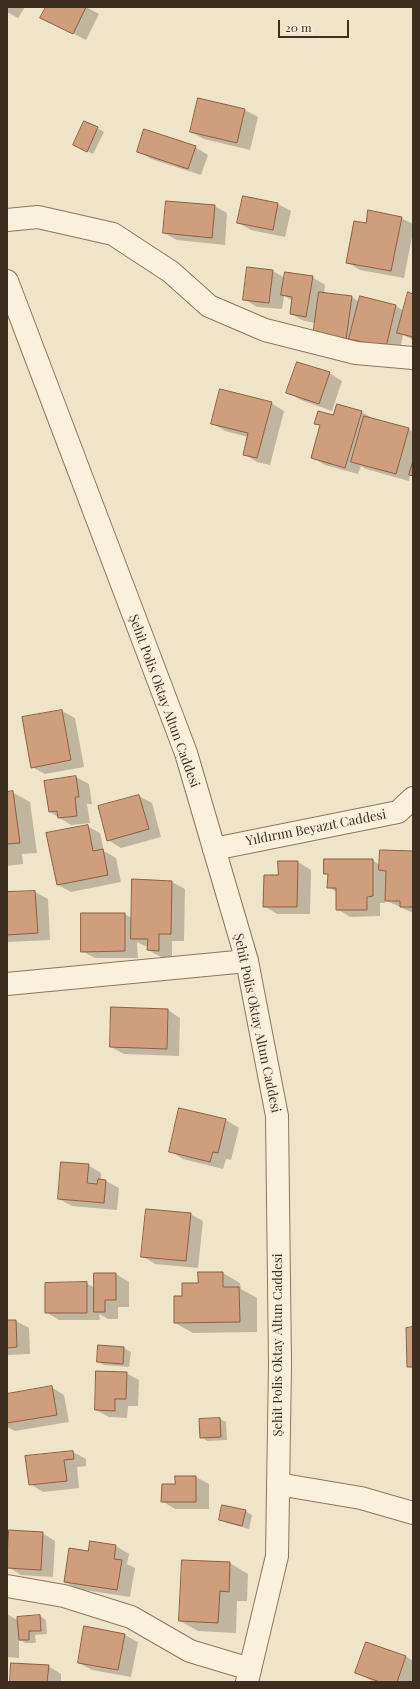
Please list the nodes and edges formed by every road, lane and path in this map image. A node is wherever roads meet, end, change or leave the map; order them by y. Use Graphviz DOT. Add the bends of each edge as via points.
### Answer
graph roads {
  1 [pos="7,220"];
  2 [pos="7,281"];
  3 [pos="413,358"];
  4 [pos="413,798"];
  5 [pos="214,849"];
  6 [pos="247,960"];
  7 [pos="7,984"];
  8 [pos="278,1484"];
  9 [pos="413,1513"];
  10 [pos="7,1586"];
  11 [pos="248,1675"];
  1 -- 3 [label="street" via="38,217 113,234 171,272 209,306 265,330 356,353"];
  2 -- 5 [label="street, Şehit Polis Oktay Altun Caddesi" via="186,753"];
  4 -- 5 [label="street, Yıldırım Beyazıt Caddesi" via="398,812"];
  5 -- 6 [label="street, Şehit Polis Oktay Altun Caddesi"];
  6 -- 7 [label="street"];
  6 -- 8 [label="street, Şehit Polis Oktay Altun Caddesi" via="277,1116 280,1364"];
  8 -- 9 [label="street" via="361,1498"];
  8 -- 11 [label="street, Şehit Polis Oktay Altun Caddesi" via="277,1556"];
  10 -- 11 [label="street" via="64,1596 131,1617 190,1651"];
}
